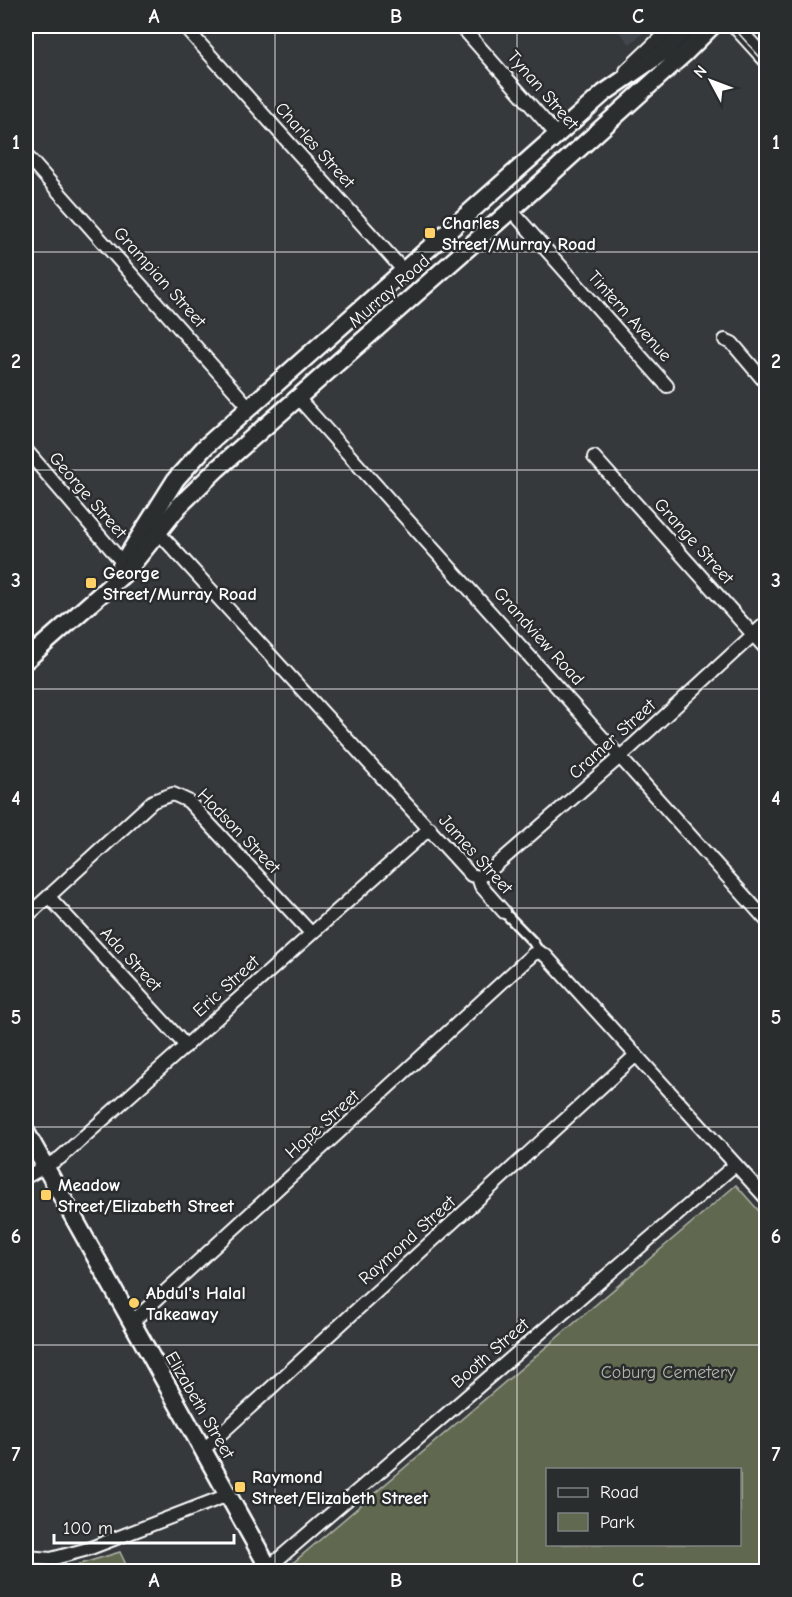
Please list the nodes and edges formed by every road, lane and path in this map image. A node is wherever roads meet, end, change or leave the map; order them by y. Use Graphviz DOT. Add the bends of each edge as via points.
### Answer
graph roads {
  1 [pos="184,26"];
  2 [pos="460,26"];
  3 [pos="674,26"];
  4 [pos="701,26"];
  5 [pos="712,26"];
  6 [pos="735,26"];
  7 [pos="766,60"];
  8 [pos="604,93"];
  9 [pos="556,134"];
  10 [pos="573,153"];
  11 [pos="26,155"];
  12 [pos="493,190"];
  13 [pos="511,210"];
  14 [pos="403,270"];
  15 [pos="419,290"];
  16 [pos="725,340"];
  17 [pos="281,379"];
  18 [pos="766,383"];
  19 [pos="667,386"];
  20 [pos="297,397"];
  21 [pos="249,407"];
  22 [pos="265,425"];
  23 [pos="26,450"];
  24 [pos="594,457"];
  25 [pos="159,533"];
  26 [pos="123,563"];
  27 [pos="100,592"];
  28 [pos="766,623"];
  29 [pos="753,635"];
  30 [pos="766,649"];
  31 [pos="26,660"];
  32 [pos="620,758"];
  33 [pos="430,828"];
  34 [pos="478,877"];
  35 [pos="48,897"];
  36 [pos="504,912"];
  37 [pos="26,917"];
  38 [pos="766,920"];
  39 [pos="311,933"];
  40 [pos="539,952"];
  41 [pos="186,1046"];
  42 [pos="635,1056"];
  43 [pos="26,1132"];
  44 [pos="44,1166"];
  45 [pos="735,1166"];
  46 [pos="26,1177"];
  47 [pos="766,1198"];
  48 [pos="131,1323"];
  49 [pos="203,1450"];
  50 [pos="228,1495"];
  51 [pos="26,1557"];
  52 [pos="270,1570"];
  1 -- 14 [label="street, Charles Street"];
  2 -- 9 [label="street, Tynan Street"];
  3 -- 8 [label="street"];
  4 -- 8 [label="main road, Murray Road"];
  5 -- 10 [label="main road, Murray Road"];
  6 -- 7 [label="street"];
  8 -- 9 [label="main road, Murray Road"];
  9 -- 10 [label="main road, Tynan Street"];
  9 -- 12 [label="main road, Murray Road"];
  10 -- 13 [label="main road, Murray Road"];
  11 -- 21 [label="street, Grampian Street"];
  12 -- 13 [label="main road, Tintern Avenue"];
  12 -- 14 [label="main road, Murray Road"];
  13 -- 15 [label="main road, Murray Road"];
  13 -- 19 [label="street, Tintern Avenue"];
  14 -- 15 [label="main road, Charles Street"];
  14 -- 17 [label="main road, Murray Road"];
  15 -- 20 [label="main road, Murray Road"];
  16 -- 18 [label="street"];
  17 -- 20 [label="main road, Grandview Road"];
  17 -- 21 [label="main road, Murray Road"];
  20 -- 22 [label="main road, Murray Road"];
  20 -- 32 [label="street, Grandview Road"];
  21 -- 22 [label="main road, Grampian Street"];
  21 -- 26 [label="main road, Murray Road" via="189,462"];
  22 -- 25 [label="main road, Murray Road" via="198,486"];
  23 -- 26 [label="street, George Street"];
  24 -- 29 [label="street, Grange Street"];
  25 -- 27 [label="main road, Murray Road" via="127,571"];
  25 -- 33 [label="street, James Street"];
  26 -- 27 [label="main road, Murray Road"];
  27 -- 31 [label="main road, Murray Road"];
  28 -- 29 [label="street, Cramer Street"];
  29 -- 30 [label="street, Grange Street"];
  29 -- 32 [label="street, Cramer Street"];
  32 -- 34 [label="street, Cramer Street"];
  32 -- 38 [label="street, Grandview Road"];
  33 -- 34 [label="street, James Street" via="471,875"];
  33 -- 39 [label="street, Eric Street"];
  34 -- 36 [label="street, James Street"];
  35 -- 37 [label="street, Hodson Street"];
  35 -- 39 [label="street, Hodson Street" via="153,801 173,794 188,801"];
  35 -- 41 [label="street, Ada Street"];
  36 -- 40 [label="street, James Street"];
  39 -- 41 [label="street, Eric Street"];
  40 -- 42 [label="street, James Street"];
  40 -- 48 [label="street, Hope Street"];
  41 -- 44 [label="street, Eric Street" via="57,1160"];
  42 -- 45 [label="street, James Street"];
  42 -- 49 [label="street, Raymond Street"];
  43 -- 44 [label="main road, Elizabeth Street"];
  44 -- 46 [label="street, Eric Street"];
  44 -- 48 [label="main road, Elizabeth Street"];
  45 -- 47 [label="street, James Street"];
  45 -- 52 [label="street, Booth Street"];
  48 -- 49 [label="main road, Elizabeth Street"];
  49 -- 50 [label="main road, Elizabeth Street"];
  50 -- 51 [label="street" via="88,1549 51,1558"];
  50 -- 52 [label="main road, Elizabeth Street"];
}
